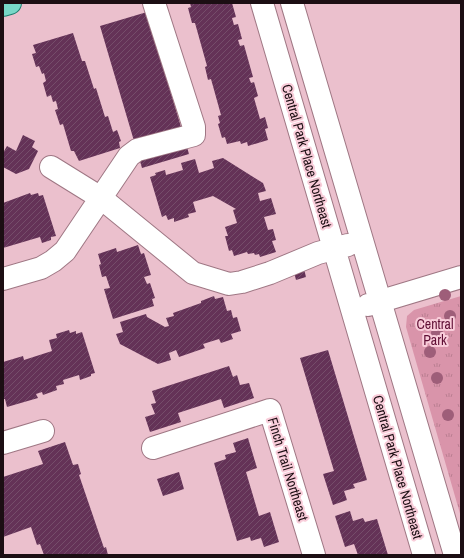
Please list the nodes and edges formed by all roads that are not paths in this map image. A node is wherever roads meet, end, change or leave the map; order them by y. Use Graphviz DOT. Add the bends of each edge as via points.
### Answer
graph roads {
  1 [pos="10,3"];
  2 [pos="154,3"];
  3 [pos="262,3"];
  4 [pos="292,3"];
  5 [pos="3,5"];
  6 [pos="51,167"];
  7 [pos="101,198"];
  8 [pos="363,240"];
  9 [pos="335,248"];
  10 [pos="461,277"];
  11 [pos="3,279"];
  12 [pos="381,301"];
  13 [pos="352,310"];
  14 [pos="43,431"];
  15 [pos="3,444"];
  16 [pos="153,448"];
  17 [pos="314,555"];
  18 [pos="424,555"];
  19 [pos="455,555"];
  1 -- 5 [label="main road"];
  2 -- 7 [label="street" via="194,127 194,134 137,150 129,156"];
  3 -- 9 [label="street, Central Park Place Northeast"];
  4 -- 8 [label="street, Central Park Place Northeast"];
  6 -- 7 [label="street"];
  7 -- 9 [label="street" via="193,273 228,284 270,273"];
  7 -- 11 [label="street" via="65,251 53,261 41,268"];
  8 -- 9 [label="street"];
  8 -- 12 [label="street, Central Park Place Northeast"];
  9 -- 13 [label="street, Central Park Place Northeast"];
  10 -- 12 [label="street"];
  12 -- 13 [label="street"];
  12 -- 19 [label="street, Central Park Place Northeast"];
  13 -- 18 [label="street, Central Park Place Northeast"];
  14 -- 15 [label="street"];
  16 -- 17 [label="street, Finch Trail Northeast" via="270,410"];
}
